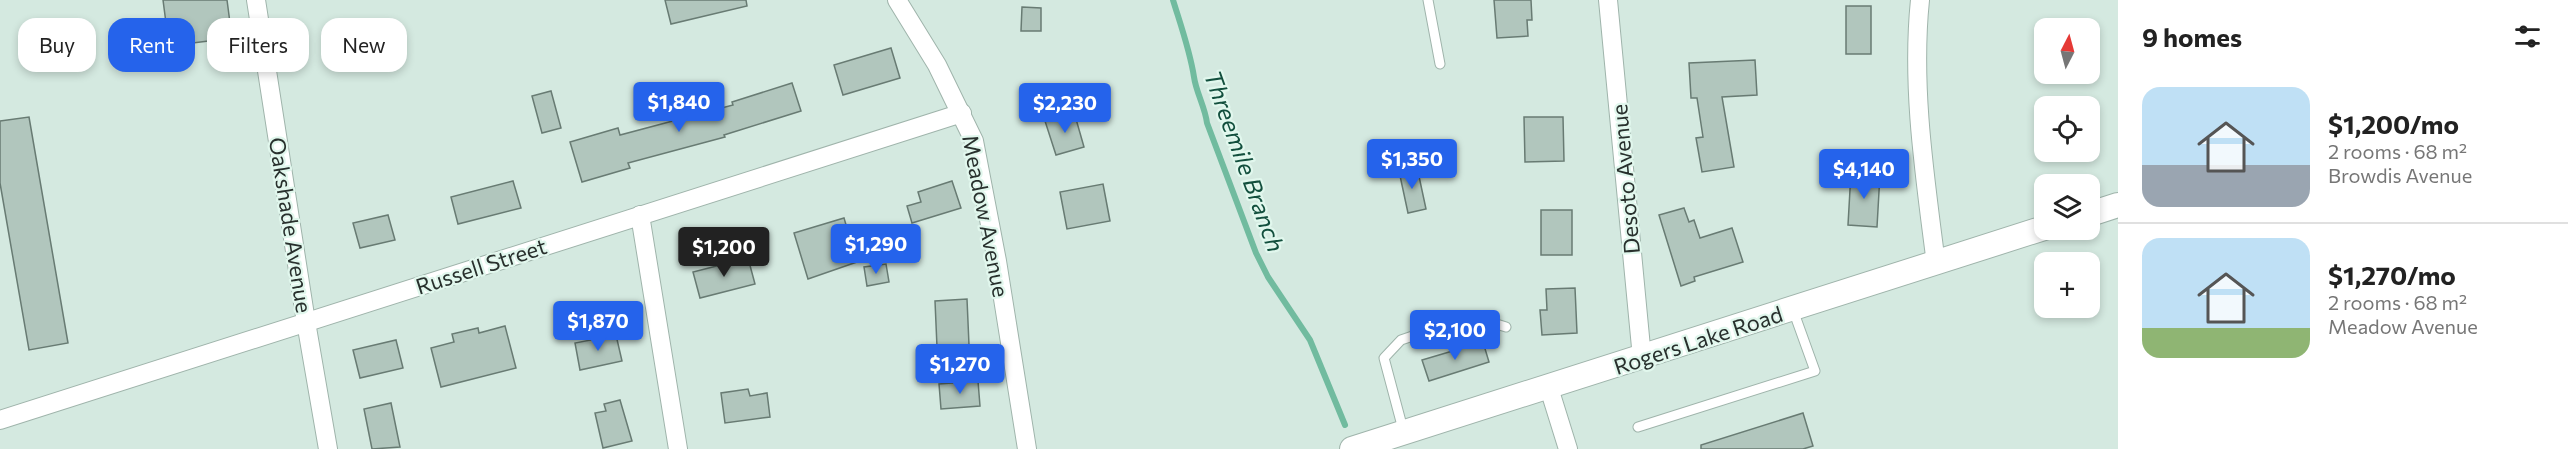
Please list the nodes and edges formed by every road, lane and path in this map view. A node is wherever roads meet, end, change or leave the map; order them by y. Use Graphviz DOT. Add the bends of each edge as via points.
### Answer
graph roads {
  1 [pos="256,0"];
  2 [pos="897,0"];
  3 [pos="1428,0"];
  4 [pos="1608,0"];
  5 [pos="1920,0"];
  6 [pos="1440,64"];
  7 [pos="962,113"];
  8 [pos="2118,205"];
  9 [pos="2100,211"];
  10 [pos="640,215"];
  11 [pos="2034,231"];
  12 [pos="1936,264"];
  13 [pos="1793,310"];
  14 [pos="306,322"];
  15 [pos="1506,327"];
  16 [pos="1642,358"];
  17 [pos="1549,388"];
  18 [pos="0,420"];
  19 [pos="1638,427"];
  20 [pos="1404,434"];
  21 [pos="328,449"];
  22 [pos="678,449"];
  23 [pos="1027,449"];
  24 [pos="1352,449"];
  25 [pos="1568,449"];
  1 -- 14 [label="street, Oakshade Avenue"];
  2 -- 7 [label="street, Meadow Avenue"];
  3 -- 6 [label="lane"];
  4 -- 16 [label="street, Desoto Avenue"];
  5 -- 12 [label="street" via="1916,44"];
  7 -- 10 [label="street, Russell Street"];
  7 -- 23 [label="street, Meadow Avenue" via="974,141"];
  8 -- 9 [label="main road"];
  10 -- 14 [label="street, Russell Street"];
  10 -- 22 [label="street"];
  11 -- 12 [label="main road, Rogers Lake Road"];
  12 -- 13 [label="main road, Rogers Lake Road"];
  13 -- 16 [label="main road, Rogers Lake Road"];
  13 -- 19 [label="lane" via="1815,371"];
  14 -- 18 [label="street, Russell Street"];
  14 -- 21 [label="street, Oakshade Avenue"];
  15 -- 20 [label="lane" via="1472,316 1401,340 1389,352 1384,358"];
  16 -- 17 [label="main road, Rogers Lake Road"];
  17 -- 20 [label="main road, Rogers Lake Road"];
  17 -- 25 [label="street"];
  20 -- 24 [label="main road, Rogers Lake Road"];
}
